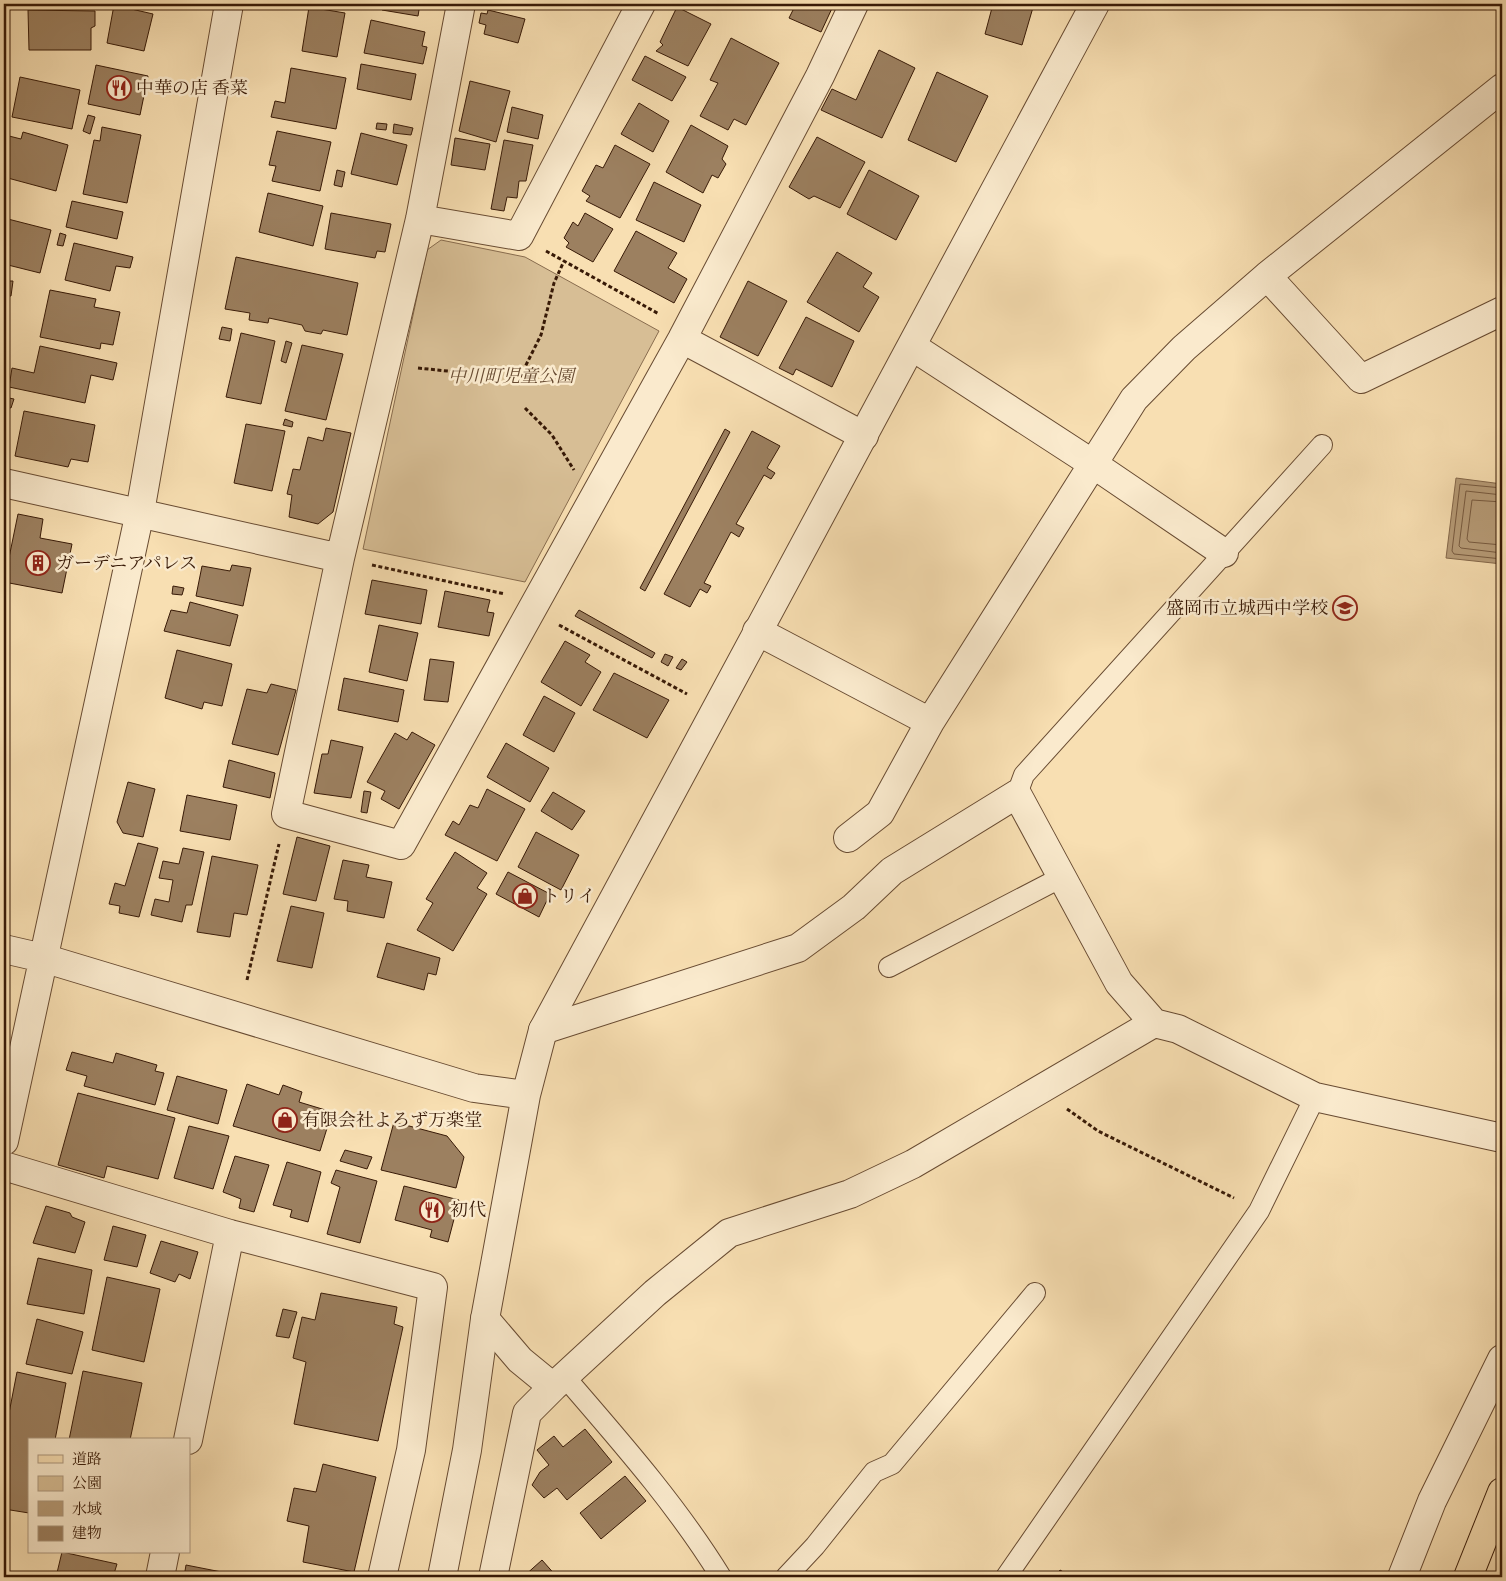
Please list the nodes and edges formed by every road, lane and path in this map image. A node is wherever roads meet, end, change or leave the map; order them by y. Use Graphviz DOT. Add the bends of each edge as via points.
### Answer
graph roads {
  1 [pos="229,4"];
  2 [pos="461,4"];
  3 [pos="641,4"];
  4 [pos="854,4"];
  5 [pos="1095,4"];
  6 [pos="1502,88"];
  7 [pos="420,219"];
  8 [pos="519,236"];
  9 [pos="564,262"];
  10 [pos="1267,276"];
  11 [pos="1502,311"];
  12 [pos="684,334"];
  13 [pos="913,347"];
  14 [pos="385,366"];
  15 [pos="520,377"];
  16 [pos="485,383"];
  17 [pos="525,408"];
  18 [pos="864,436"];
  19 [pos="1322,445"];
  20 [pos="1093,464"];
  21 [pos="4,483"];
  22 [pos="598,492"];
  23 [pos="140,512"];
  24 [pos="1224,553"];
  25 [pos="340,558"];
  26 [pos="535,606"];
  27 [pos="758,630"];
  28 [pos="687,694"];
  29 [pos="930,722"];
  30 [pos="1017,794"];
  31 [pos="286,814"];
  32 [pos="848,838"];
  33 [pos="1062,878"];
  34 [pos="4,949"];
  35 [pos="44,958"];
  36 [pos="889,967"];
  37 [pos="247,980"];
  38 [pos="1154,1023"];
  39 [pos="543,1030"];
  40 [pos="1046,1086"];
  41 [pos="526,1095"];
  42 [pos="1315,1097"];
  43 [pos="1502,1138"];
  44 [pos="4,1141"];
  45 [pos="4,1166"];
  46 [pos="1258,1211"];
  47 [pos="230,1234"];
  48 [pos="1035,1293"];
  49 [pos="486,1319"];
  50 [pos="1502,1359"];
  51 [pos="559,1382"];
  52 [pos="188,1438"];
  53 [pos="1502,1492"];
  54 [pos="165,1554"];
  55 [pos="160,1577"];
  56 [pos="382,1577"];
  57 [pos="442,1577"];
  58 [pos="493,1577"];
  59 [pos="721,1577"];
  60 [pos="786,1577"];
  61 [pos="1006,1577"];
  62 [pos="1402,1577"];
  63 [pos="1468,1577"];
  1 -- 23 [label="street"];
  2 -- 7 [label="street"];
  3 -- 8 [label="street"];
  4 -- 12 [label="street" via="820,76"];
  5 -- 13 [label="street"];
  6 -- 10 [label="street"];
  7 -- 8 [label="street"];
  7 -- 14 [label="street"];
  8 -- 9 [label="path"];
  9 -- 12 [label="path"];
  9 -- 15 [label="path" via="554,283 541,335"];
  10 -- 11 [label="street" via="1361,378"];
  10 -- 20 [label="street" via="1184,348 1134,399"];
  12 -- 18 [label="street"];
  12 -- 22 [label="street"];
  13 -- 18 [label="street"];
  13 -- 20 [label="street"];
  14 -- 16 [label="path" via="457,372"];
  14 -- 25 [label="street"];
  17 -- 22 [label="path" via="552,435 580,479"];
  18 -- 27 [label="street"];
  19 -- 24 [label="lane"];
  20 -- 24 [label="street"];
  20 -- 29 [label="street"];
  21 -- 23 [label="street"];
  22 -- 26 [label="street"];
  23 -- 25 [label="street"];
  23 -- 35 [label="street"];
  24 -- 30 [label="lane" via="1024,775"];
  25 -- 26 [label="path"];
  25 -- 31 [label="street"];
  26 -- 28 [label="path"];
  26 -- 31 [label="street" via="401,845"];
  27 -- 29 [label="street"];
  27 -- 39 [label="street"];
  29 -- 32 [label="street" via="880,813"];
  30 -- 33 [label="street"];
  30 -- 39 [label="street" via="892,871 854,907 798,948"];
  31 -- 37 [label="path"];
  33 -- 36 [label="lane"];
  33 -- 38 [label="street" via="1119,983"];
  34 -- 35 [label="street"];
  35 -- 41 [label="street" via="474,1088"];
  35 -- 44 [label="street"];
  38 -- 40 [label="street"];
  38 -- 42 [label="street" via="1178,1029"];
  39 -- 41 [label="street"];
  40 -- 46 [label="path" via="1063,1106 1098,1131"];
  40 -- 51 [label="street" via="913,1164 850,1194 729,1233 655,1293"];
  41 -- 49 [label="street"];
  42 -- 43 [label="street"];
  42 -- 46 [label="lane"];
  45 -- 47 [label="street"];
  46 -- 61 [label="lane"];
  47 -- 52 [label="street"];
  47 -- 56 [label="street" via="433,1287 411,1450"];
  48 -- 60 [label="lane" via="892,1464 874,1472"];
  49 -- 51 [label="street" via="520,1360"];
  49 -- 57 [label="street" via="467,1450"];
  50 -- 62 [label="street" via="1432,1501"];
  51 -- 58 [label="street" via="527,1413"];
  51 -- 59 [label="lane" via="669,1500"];
  53 -- 63 [label="main road"];
  54 -- 55 [label="street"];
}
